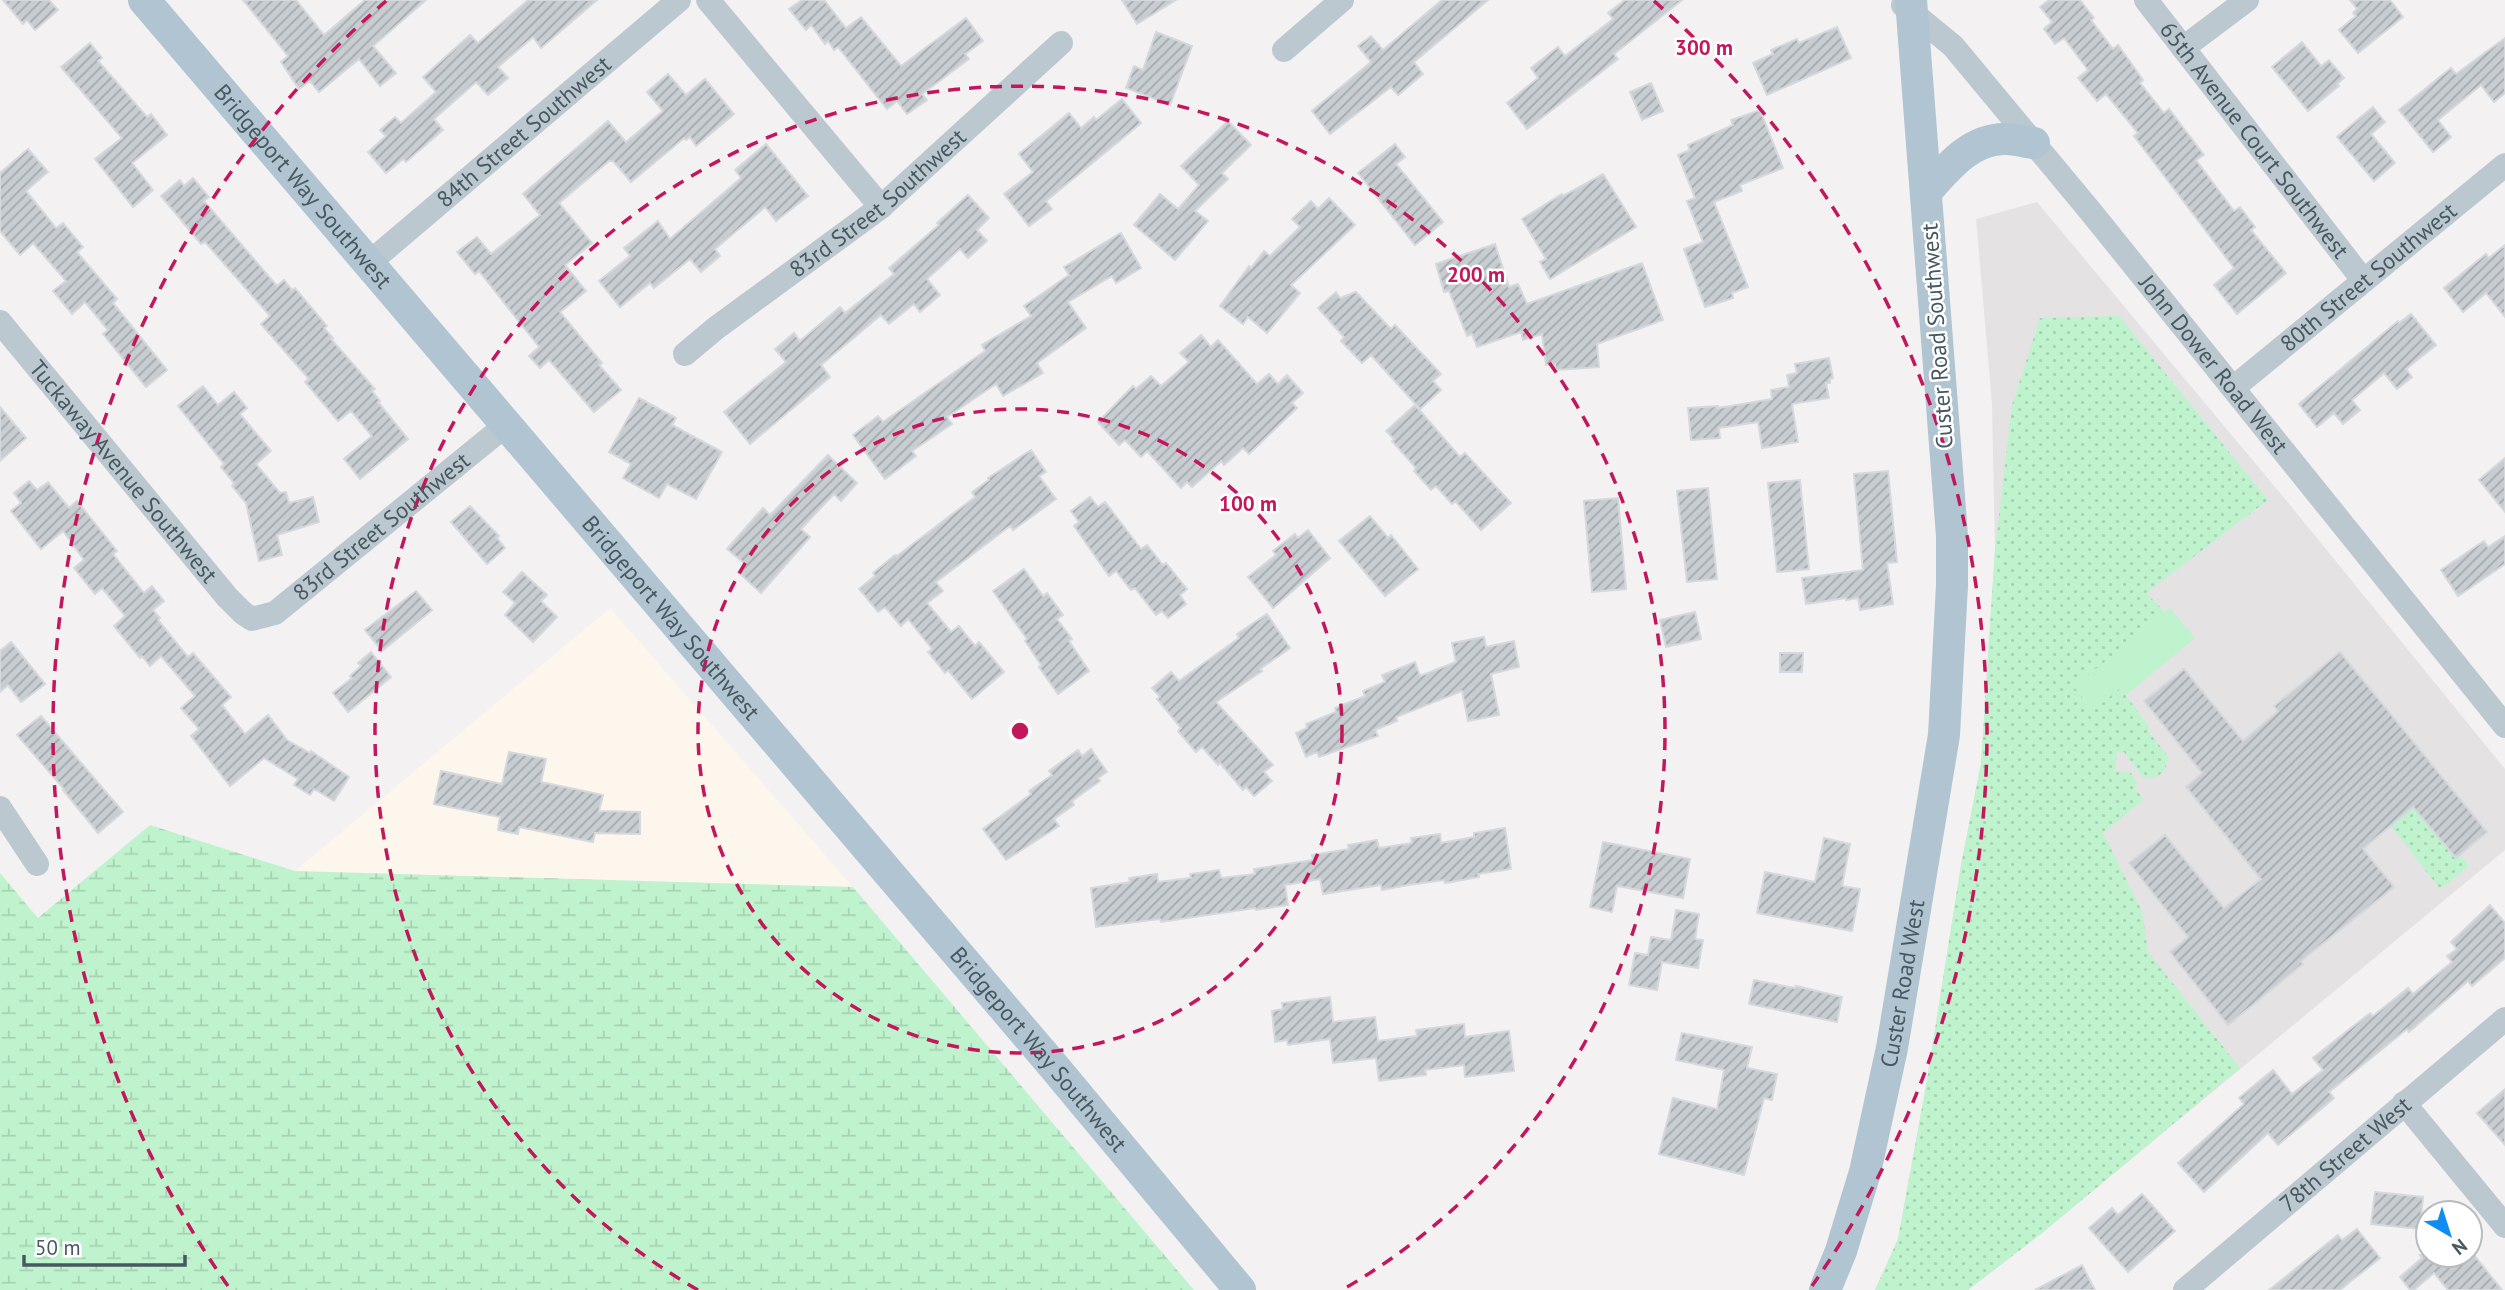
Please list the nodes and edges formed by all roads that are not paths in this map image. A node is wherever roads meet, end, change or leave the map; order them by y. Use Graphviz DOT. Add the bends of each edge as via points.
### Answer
graph roads {
  1 [pos="144,0"];
  2 [pos="679,0"];
  3 [pos="708,0"];
  4 [pos="1342,0"];
  5 [pos="2146,0"];
  6 [pos="2247,0"];
  7 [pos="1906,4"];
  8 [pos="1061,43"];
  9 [pos="2183,48"];
  10 [pos="1284,50"];
  11 [pos="2034,144"];
  12 [pos="2505,165"];
  13 [pos="1926,192"];
  14 [pos="881,207"];
  15 [pos="369,263"];
  16 [pos="2363,280"];
  17 [pos="0,322"];
  18 [pos="685,354"];
  19 [pos="2233,388"];
  20 [pos="506,425"];
  21 [pos="252,619"];
  22 [pos="1947,672"];
  23 [pos="2505,726"];
  24 [pos="0,808"];
  25 [pos="37,864"];
  26 [pos="2505,1019"];
  27 [pos="2404,1103"];
  28 [pos="2505,1226"];
  29 [pos="1240,1290"];
  30 [pos="1825,1290"];
  31 [pos="2185,1290"];
  1 -- 15 [label="main road, Bridgeport Way Southwest"];
  2 -- 15 [label="street, 84th Street Southwest"];
  3 -- 14 [label="street"];
  4 -- 10 [label="street"];
  5 -- 9 [label="street, 65th Avenue Court Southwest"];
  6 -- 9 [label="street"];
  7 -- 11 [label="street, John Dower Road West" via="1953,46"];
  7 -- 13 [label="main road, Custer Road Southwest"];
  8 -- 14 [label="street, 83rd Street Southwest"];
  9 -- 16 [label="street, 65th Avenue Court Southwest"];
  11 -- 13 [label="main road" via="2006,139 1982,143 1956,161"];
  11 -- 19 [label="street, John Dower Road West"];
  12 -- 16 [label="street, 80th Street Southwest"];
  13 -- 22 [label="main road, Custer Road Southwest" via="1952,536"];
  14 -- 18 [label="street, 83rd Street Southwest"];
  15 -- 20 [label="main road, Bridgeport Way Southwest"];
  16 -- 19 [label="street, 80th Street Southwest"];
  17 -- 21 [label="street, Tuckaway Avenue Southwest" via="227,597"];
  19 -- 23 [label="street, John Dower Road West"];
  20 -- 21 [label="street, 83rd Street Southwest" via="275,613"];
  20 -- 29 [label="main road, Bridgeport Way Southwest"];
  22 -- 30 [label="main road, Custer Road West" via="1944,735 1881,1103 1865,1172"];
  24 -- 25 [label="street"];
  26 -- 27 [label="street, 78th Street West"];
  27 -- 28 [label="street"];
  27 -- 31 [label="street, 78th Street West"];
}
